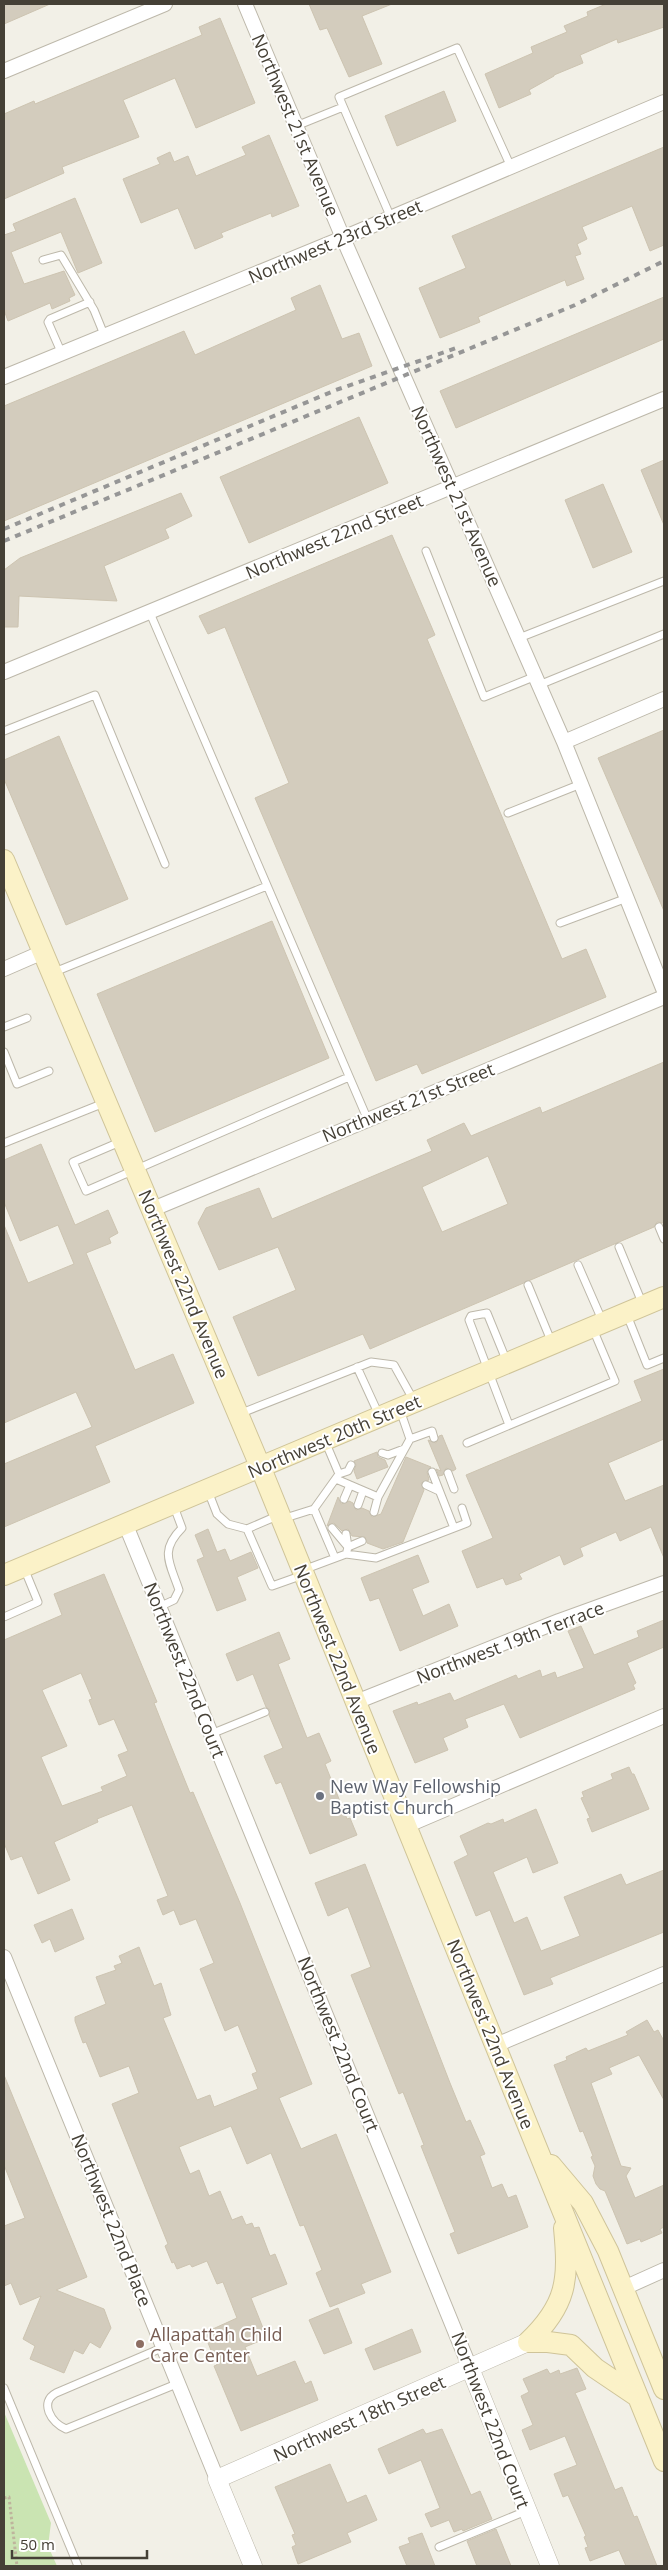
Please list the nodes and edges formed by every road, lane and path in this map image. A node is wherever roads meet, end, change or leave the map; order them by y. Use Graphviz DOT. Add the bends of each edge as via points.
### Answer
graph roads {
  1 [pos="165,4"];
  2 [pos="245,4"];
  3 [pos="4,71"];
  4 [pos="664,102"];
  5 [pos="343,107"];
  6 [pos="296,126"];
  7 [pos="511,167"];
  8 [pos="391,218"];
  9 [pos="344,238"];
  10 [pos="43,260"];
  11 [pos="90,302"];
  12 [pos="105,337"];
  13 [pos="62,355"];
  14 [pos="4,377"];
  15 [pos="664,399"];
  16 [pos="454,486"];
  17 [pos="426,551"];
  18 [pos="664,581"];
  19 [pos="150,613"];
  20 [pos="664,634"];
  21 [pos="519,638"];
  22 [pos="4,672"];
  23 [pos="537,681"];
  24 [pos="664,699"];
  25 [pos="4,731"];
  26 [pos="564,742"];
  27 [pos="581,784"];
  28 [pos="508,813"];
  29 [pos="4,860"];
  30 [pos="165,864"];
  31 [pos="267,886"];
  32 [pos="627,898"];
  33 [pos="560,923"];
  34 [pos="43,952"];
  35 [pos="4,969"];
  36 [pos="52,973"];
  37 [pos="664,991"];
  38 [pos="664,997"];
  39 [pos="27,1018"];
  40 [pos="4,1027"];
  41 [pos="4,1052"];
  42 [pos="49,1071"];
  43 [pos="349,1077"];
  44 [pos="106,1102"];
  45 [pos="367,1118"];
  46 [pos="123,1140"];
  47 [pos="4,1143"];
  48 [pos="136,1170"];
  49 [pos="152,1210"];
  50 [pos="659,1227"];
  51 [pos="664,1239"];
  52 [pos="619,1247"];
  53 [pos="578,1265"];
  54 [pos="528,1285"];
  55 [pos="664,1297"];
  56 [pos="634,1309"];
  57 [pos="598,1325"];
  58 [pos="552,1344"];
  59 [pos="664,1358"];
  60 [pos="507,1363"];
  61 [pos="357,1367"];
  62 [pos="487,1371"];
  63 [pos="407,1405"];
  64 [pos="238,1414"];
  65 [pos="379,1416"];
  66 [pos="509,1425"];
  67 [pos="434,1438"];
  68 [pos="324,1439"];
  69 [pos="410,1439"];
  70 [pos="466,1443"];
  71 [pos="404,1449"];
  72 [pos="385,1456"];
  73 [pos="260,1466"];
  74 [pos="351,1470"];
  75 [pos="432,1472"];
  76 [pos="448,1473"];
  77 [pos="337,1476"];
  78 [pos="350,1485"];
  79 [pos="426,1485"];
  80 [pos="207,1489"];
  81 [pos="454,1489"];
  82 [pos="363,1491"];
  83 [pos="439,1491"];
  84 [pos="378,1497"];
  85 [pos="344,1499"];
  86 [pos="172,1503"];
  87 [pos="358,1505"];
  88 [pos="462,1508"];
  89 [pos="314,1509"];
  90 [pos="374,1512"];
  91 [pos="281,1517"];
  92 [pos="125,1523"];
  93 [pos="332,1528"];
  94 [pos="454,1528"];
  95 [pos="247,1529"];
  96 [pos="346,1534"];
  97 [pos="362,1541"];
  98 [pos="347,1550"];
  99 [pos="335,1558"];
  100 [pos="23,1566"];
  101 [pos="303,1572"];
  102 [pos="4,1575"];
  103 [pos="664,1583"];
  104 [pos="159,1607"];
  105 [pos="4,1617"];
  106 [pos="356,1702"];
  107 [pos="265,1712"];
  108 [pos="664,1716"];
  109 [pos="212,1734"];
  110 [pos="406,1826"];
  111 [pos="4,1957"];
  112 [pos="664,1974"];
  113 [pos="496,2045"];
  114 [pos="539,2151"];
  115 [pos="561,2207"];
  116 [pos="664,2270"];
  117 [pos="624,2288"];
  118 [pos="528,2342"];
  119 [pos="164,2347"];
  120 [pos="470,2368"];
  121 [pos="179,2383"];
  122 [pos="4,2388"];
  123 [pos="664,2390"];
  124 [pos="638,2397"];
  125 [pos="664,2461"];
  126 [pos="217,2479"];
  127 [pos="4,2498"];
  128 [pos="527,2511"];
  129 [pos="439,2547"];
  130 [pos="17,2566"];
  131 [pos="78,2566"];
  132 [pos="253,2566"];
  133 [pos="550,2566"];
  1 -- 3 [label="street"];
  2 -- 6 [label="street, Northwest 21st Avenue"];
  4 -- 7 [label="street, Northwest 23rd Street"];
  5 -- 6 [label="lane"];
  5 -- 7 [label="lane" via="339,97 457,48"];
  5 -- 8 [label="lane"];
  6 -- 9 [label="street, Northwest 21st Avenue"];
  7 -- 8 [label="street, Northwest 23rd Street"];
  8 -- 9 [label="street, Northwest 23rd Street"];
  9 -- 12 [label="street, Northwest 23rd Street"];
  9 -- 16 [label="street, Northwest 21st Avenue"];
  10 -- 11 [label="lane" via="61,255"];
  11 -- 12 [label="lane"];
  11 -- 13 [label="lane" via="48,322"];
  12 -- 13 [label="street, Northwest 23rd Street"];
  13 -- 14 [label="street, Northwest 23rd Street"];
  15 -- 16 [label="street, Northwest 22nd Street"];
  16 -- 19 [label="street, Northwest 22nd Street"];
  16 -- 21 [label="street, Northwest 21st Avenue"];
  17 -- 23 [label="lane" via="484,697"];
  18 -- 21 [label="lane"];
  19 -- 22 [label="street, Northwest 22nd Street"];
  19 -- 31 [label="lane"];
  20 -- 23 [label="lane"];
  21 -- 23 [label="street, Northwest 21st Avenue"];
  23 -- 26 [label="street, Northwest 21st Avenue"];
  24 -- 26 [label="street"];
  25 -- 30 [label="lane" via="95,695"];
  26 -- 27 [label="street, Northwest 21st Avenue"];
  27 -- 28 [label="lane"];
  27 -- 32 [label="street, Northwest 21st Avenue"];
  29 -- 34 [label="main road, Northwest 22nd Avenue"];
  31 -- 36 [label="lane"];
  31 -- 43 [label="lane"];
  32 -- 33 [label="lane"];
  32 -- 37 [label="street, Northwest 21st Avenue"];
  34 -- 35 [label="street"];
  34 -- 36 [label="main road, Northwest 22nd Avenue"];
  36 -- 44 [label="main road, Northwest 22nd Avenue"];
  38 -- 45 [label="street, Northwest 21st Street"];
  39 -- 40 [label="lane"];
  41 -- 42 [label="lane" via="16,1084"];
  43 -- 45 [label="lane"];
  43 -- 48 [label="lane"];
  44 -- 46 [label="main road, Northwest 22nd Avenue"];
  44 -- 47 [label="lane"];
  45 -- 49 [label="street, Northwest 21st Street"];
  46 -- 48 [label="main road, Northwest 22nd Avenue"];
  46 -- 48 [label="lane" via="73,1162 76,1170 86,1191"];
  48 -- 49 [label="main road, Northwest 22nd Avenue"];
  49 -- 64 [label="main road, Northwest 22nd Avenue"];
  50 -- 51 [label="lane"];
  52 -- 56 [label="lane"];
  53 -- 57 [label="lane"];
  54 -- 58 [label="lane"];
  55 -- 56 [label="main road, Northwest 20th Street"];
  56 -- 57 [label="main road, Northwest 20th Street"];
  56 -- 59 [label="lane" via="647,1365"];
  57 -- 58 [label="main road, Northwest 20th Street"];
  57 -- 66 [label="lane" via="615,1381"];
  58 -- 60 [label="main road, Northwest 20th Street"];
  60 -- 62 [label="main road, Northwest 20th Street"];
  60 -- 62 [label="lane" via="487,1313 479,1312 469,1320"];
  61 -- 63 [label="lane" via="371,1362 394,1365"];
  61 -- 64 [label="lane"];
  61 -- 65 [label="lane"];
  62 -- 63 [label="main road, Northwest 20th Street"];
  62 -- 66 [label="lane"];
  63 -- 65 [label="main road, Northwest 20th Street"];
  63 -- 69 [label="lane"];
  64 -- 73 [label="main road, Northwest 22nd Avenue"];
  65 -- 68 [label="main road, Northwest 20th Street"];
  66 -- 70 [label="lane"];
  67 -- 69 [label="lane" via="432,1431"];
  68 -- 73 [label="main road, Northwest 20th Street"];
  68 -- 77 [label="lane"];
  69 -- 71 [label="lane"];
  71 -- 72 [label="lane"];
  71 -- 84 [label="lane" via="395,1473"];
  73 -- 80 [label="main road, Northwest 20th Street"];
  73 -- 91 [label="main road, Northwest 22nd Avenue"];
  74 -- 77 [label="lane"];
  75 -- 83 [label="lane"];
  76 -- 81 [label="lane"];
  77 -- 78 [label="lane"];
  77 -- 89 [label="lane"];
  78 -- 82 [label="lane"];
  78 -- 85 [label="lane"];
  79 -- 83 [label="lane"];
  80 -- 86 [label="main road, Northwest 20th Street"];
  80 -- 95 [label="lane" via="217,1514 228,1524"];
  82 -- 84 [label="lane"];
  82 -- 87 [label="lane"];
  83 -- 94 [label="lane"];
  84 -- 90 [label="lane"];
  86 -- 92 [label="main road, Northwest 20th Street"];
  86 -- 104 [label="lane" via="182,1528 169,1543 167,1553 179,1590 174,1600"];
  88 -- 94 [label="lane" via="467,1523"];
  89 -- 91 [label="lane"];
  89 -- 99 [label="lane"];
  91 -- 95 [label="lane"];
  91 -- 101 [label="main road, Northwest 22nd Avenue"];
  92 -- 100 [label="main road, Northwest 20th Street"];
  92 -- 104 [label="street, Northwest 22nd Court"];
  93 -- 98 [label="lane"];
  94 -- 98 [label="lane" via="376,1558"];
  95 -- 101 [label="lane" via="272,1586"];
  96 -- 98 [label="lane"];
  97 -- 98 [label="lane"];
  98 -- 99 [label="lane"];
  99 -- 101 [label="lane"];
  100 -- 102 [label="main road, Northwest 20th Street"];
  100 -- 105 [label="lane" via="38,1602"];
  101 -- 106 [label="main road, Northwest 22nd Avenue"];
  103 -- 106 [label="street, Northwest 19th Terrace"];
  104 -- 109 [label="street, Northwest 22nd Court"];
  106 -- 110 [label="main road, Northwest 22nd Avenue"];
  107 -- 109 [label="lane"];
  108 -- 110 [label="street"];
  109 -- 120 [label="street, Northwest 22nd Court"];
  110 -- 113 [label="main road, Northwest 22nd Avenue"];
  111 -- 119 [label="street, Northwest 22nd Place"];
  112 -- 113 [label="street"];
  113 -- 114 [label="main road, Northwest 22nd Avenue"];
  114 -- 115 [label="main road, Northwest 22nd Avenue"];
  114 -- 117 [label="main road" via="583,2202"];
  115 -- 118 [label="main road" via="566,2253 562,2296 549,2322"];
  115 -- 124 [label="main road, Northwest 22nd Avenue"];
  116 -- 117 [label="street"];
  117 -- 123 [label="main road"];
  118 -- 120 [label="street, Northwest 18th Street"];
  118 -- 124 [label="main road" via="571,2345 595,2368"];
  119 -- 121 [label="street, Northwest 22nd Place"];
  119 -- 121 [label="lane" via="49,2396 48,2408 53,2419 66,2429"];
  120 -- 126 [label="street, Northwest 18th Street"];
  120 -- 128 [label="street, Northwest 22nd Court"];
  121 -- 126 [label="street, Northwest 22nd Place"];
  122 -- 131 [label="lane"];
  124 -- 125 [label="main road, Northwest 22nd Avenue"];
  126 -- 132 [label="street, Northwest 22nd Place"];
  127 -- 130 [label="path" via="9,2497"];
  128 -- 129 [label="lane"];
  128 -- 133 [label="street, Northwest 22nd Court"];
}
